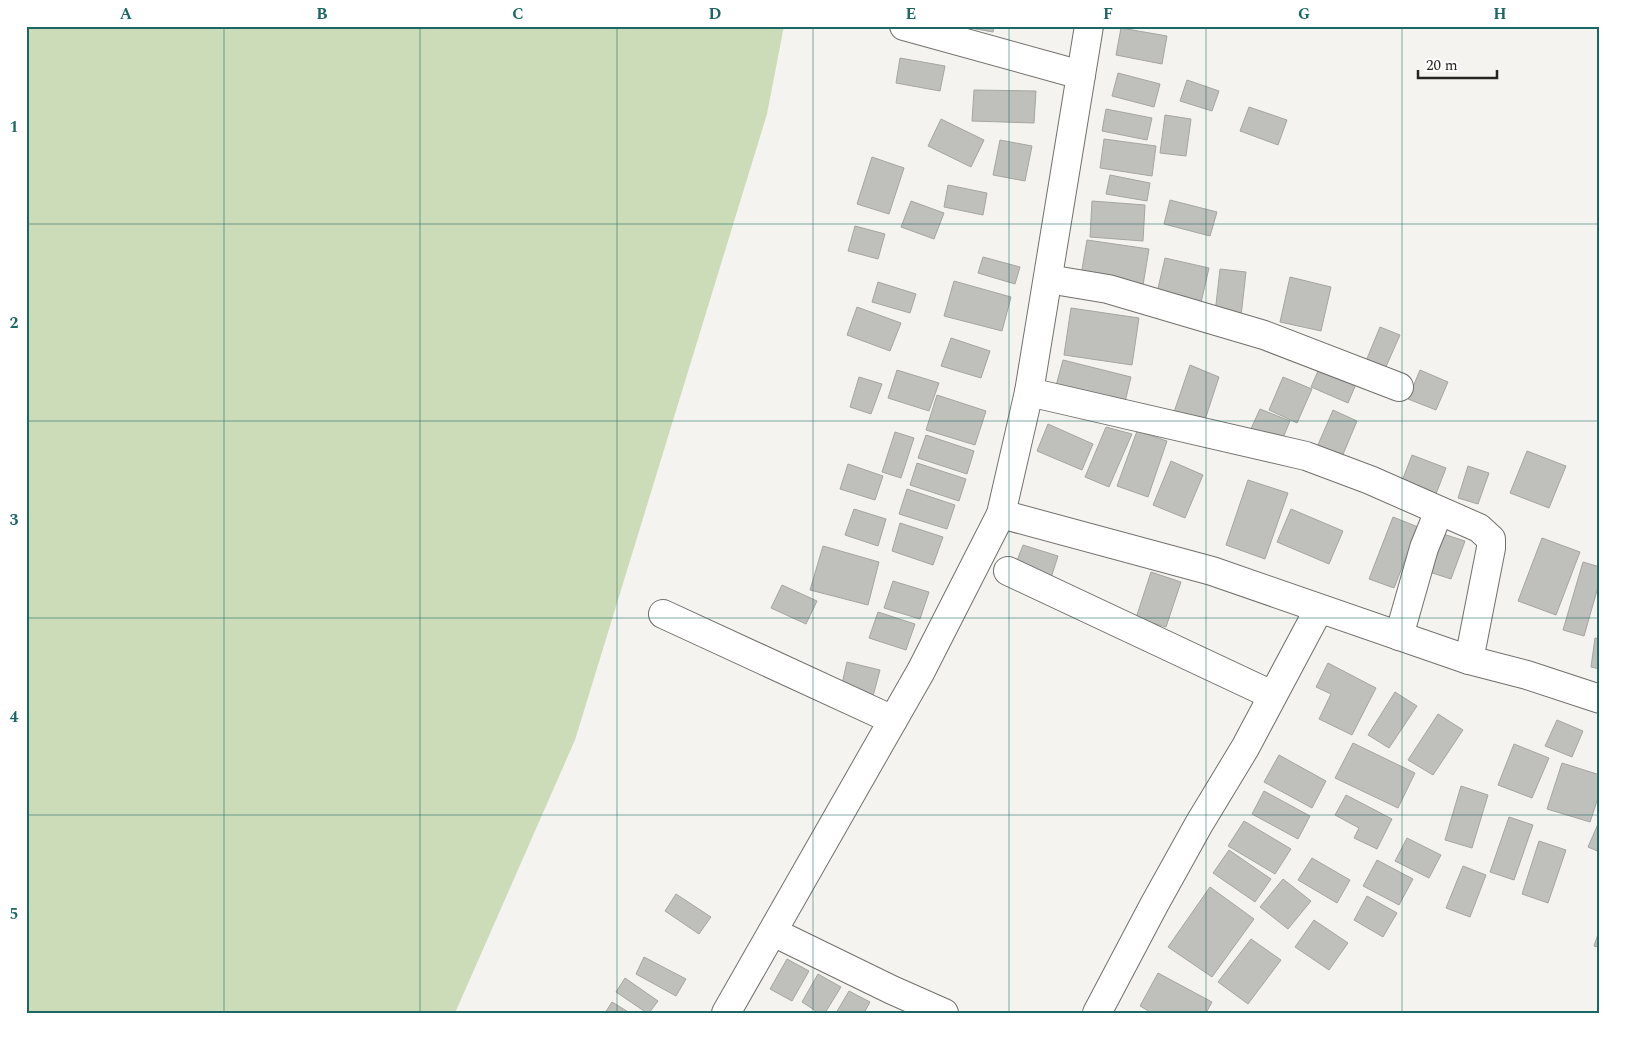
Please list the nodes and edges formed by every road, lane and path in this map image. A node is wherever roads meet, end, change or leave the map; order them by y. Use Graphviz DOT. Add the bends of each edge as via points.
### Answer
graph roads {
  1 [pos="904,26"];
  2 [pos="1089,26"];
  3 [pos="1081,75"];
  4 [pos="1048,279"];
  5 [pos="1399,387"];
  6 [pos="1029,392"];
  7 [pos="1440,512"];
  8 [pos="1001,514"];
  9 [pos="1008,571"];
  10 [pos="1318,609"];
  11 [pos="663,614"];
  12 [pos="1399,636"];
  13 [pos="1469,660"];
  14 [pos="1272,695"];
  15 [pos="1600,699"];
  16 [pos="893,720"];
  17 [pos="773,932"];
  18 [pos="726,1013"];
  19 [pos="944,1013"];
  20 [pos="1097,1013"];
  1 -- 3 [label="street"];
  2 -- 3 [label="street"];
  3 -- 4 [label="street"];
  4 -- 5 [label="street" via="1108,289 1264,335"];
  4 -- 6 [label="street"];
  6 -- 7 [label="street" via="1306,456 1370,480"];
  6 -- 8 [label="street"];
  7 -- 12 [label="street" via="1424,548"];
  7 -- 13 [label="street" via="1479,528 1490,539 1491,548"];
  8 -- 10 [label="street" via="1212,571"];
  8 -- 16 [label="street"];
  9 -- 14 [label="street"];
  10 -- 12 [label="street"];
  10 -- 14 [label="street"];
  11 -- 16 [label="street"];
  12 -- 13 [label="street"];
  13 -- 15 [label="street"];
  14 -- 20 [label="street"];
  16 -- 17 [label="street"];
  17 -- 18 [label="street"];
  17 -- 19 [label="street"];
}
